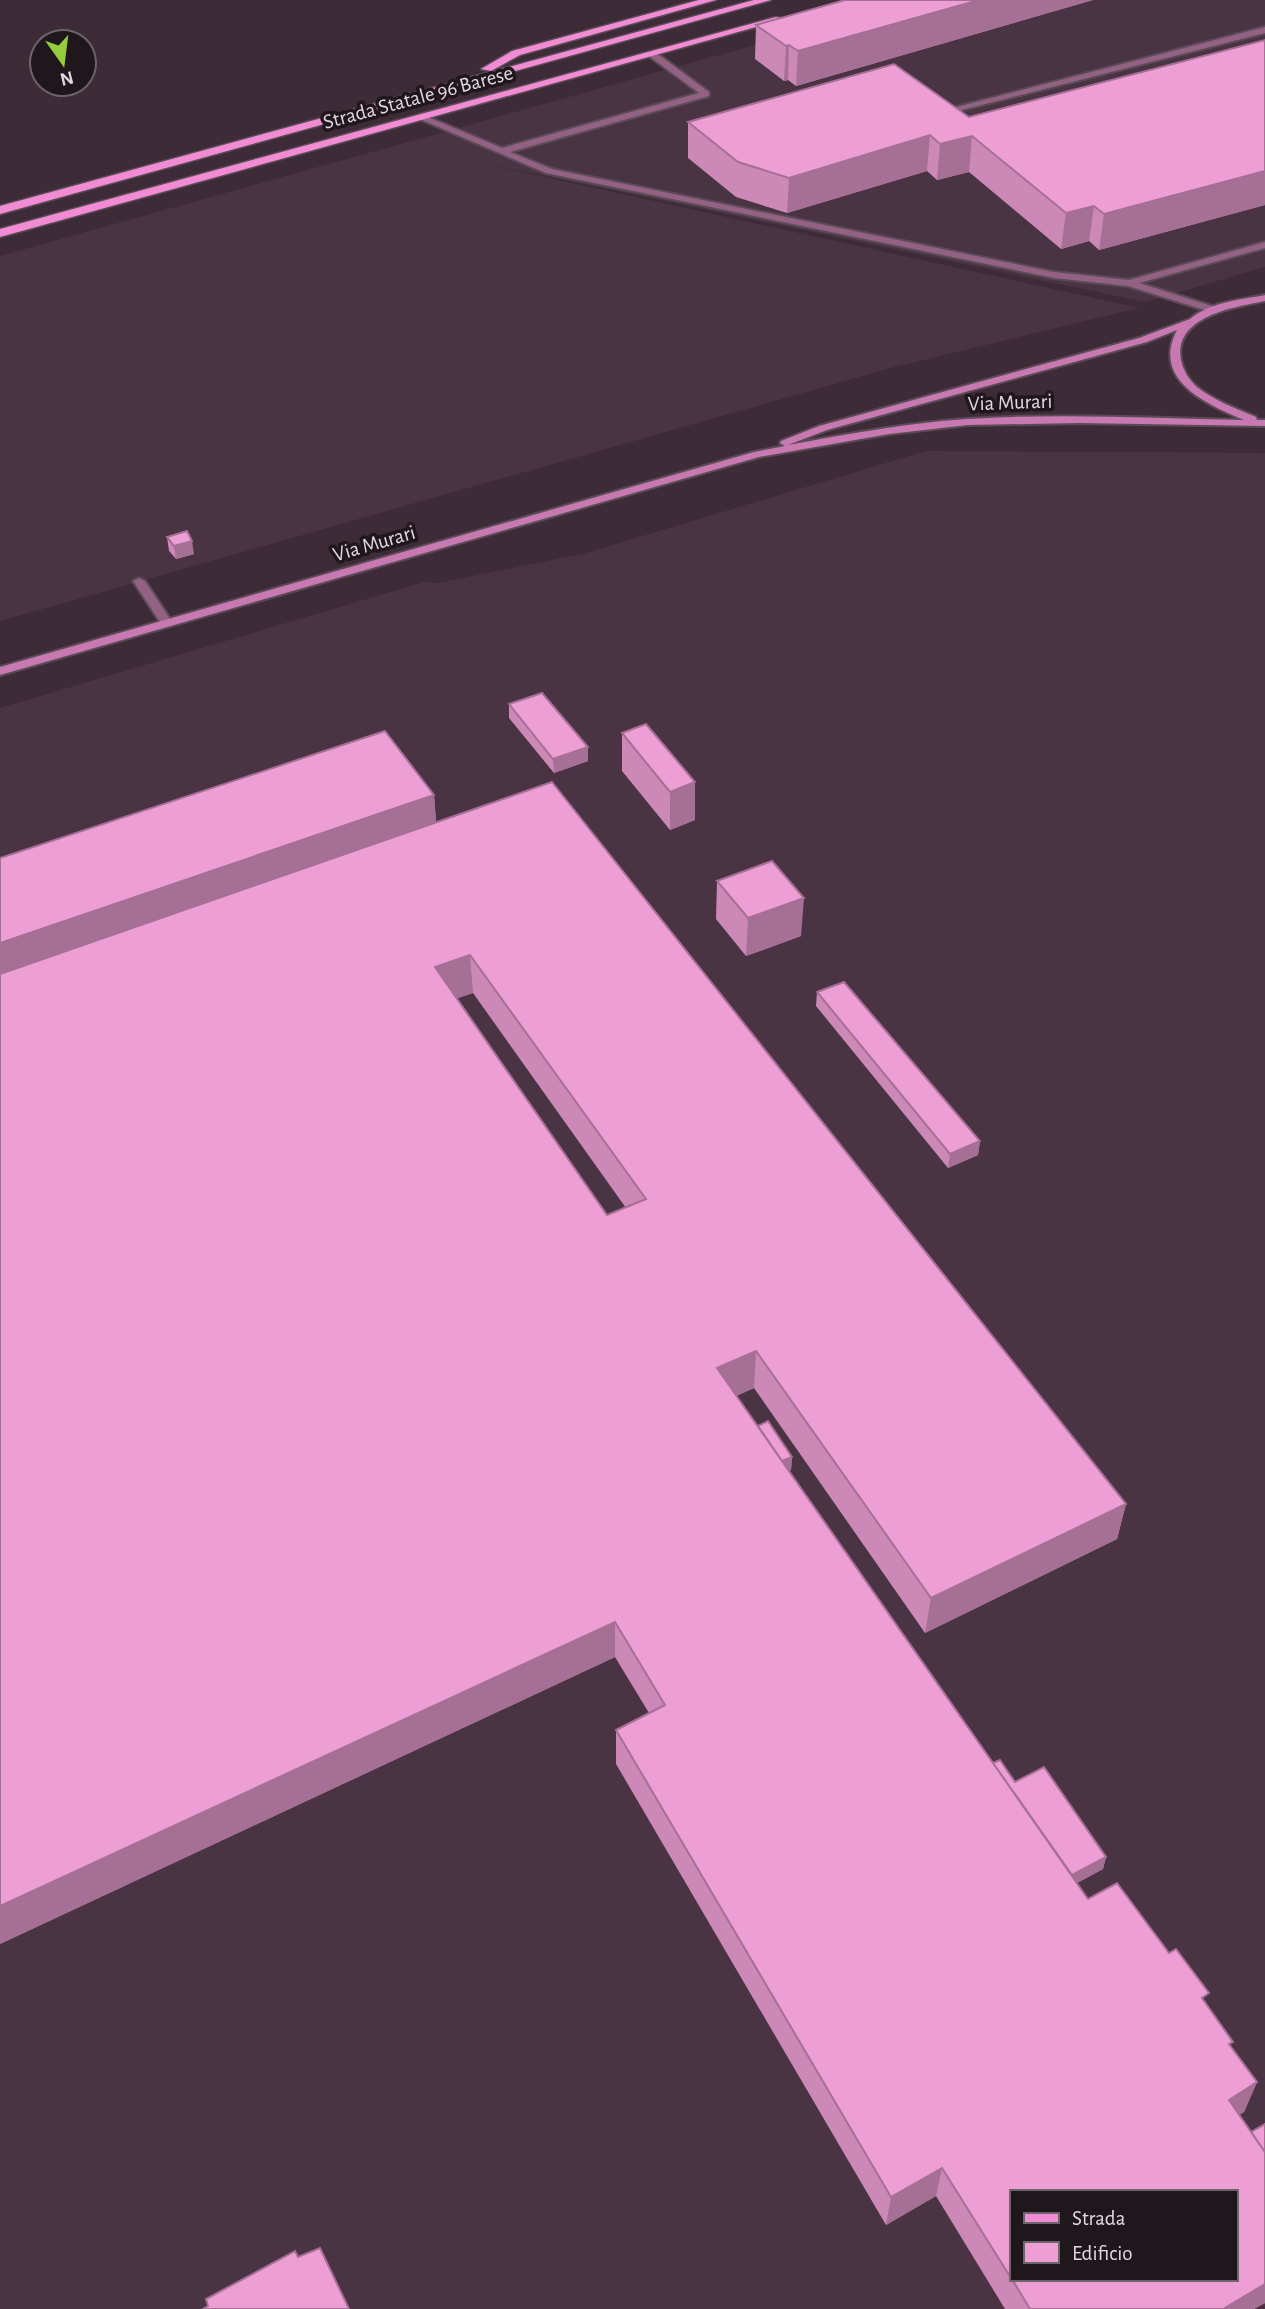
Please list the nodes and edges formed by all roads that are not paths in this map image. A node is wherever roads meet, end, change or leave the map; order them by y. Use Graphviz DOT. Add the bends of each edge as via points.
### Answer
graph roads {
  1 [pos="711,0"];
  2 [pos="766,0"];
  3 [pos="795,14"];
  4 [pos="1265,30"];
  5 [pos="652,54"];
  6 [pos="460,84"];
  7 [pos="942,112"];
  8 [pos="420,117"];
  9 [pos="502,151"];
  10 [pos="0,209"];
  11 [pos="0,233"];
  12 [pos="1265,245"];
  13 [pos="1129,283"];
  14 [pos="1265,298"];
  15 [pos="1211,309"];
  16 [pos="1189,322"];
  17 [pos="1265,423"];
  18 [pos="758,454"];
  19 [pos="139,581"];
  20 [pos="166,622"];
  21 [pos="0,671"];
  1 -- 6 [label="main road" via="516,53"];
  2 -- 6 [label="main road, Strada Statale 96 Barese"];
  3 -- 5 [label="main road, Strada Statale 96 Barese"];
  4 -- 7 [label="lane"];
  5 -- 8 [label="main road, Strada Statale 96 Barese"];
  5 -- 9 [label="lane" via="706,94"];
  6 -- 10 [label="main road, Strada Statale 96 Barese"];
  8 -- 9 [label="lane"];
  8 -- 11 [label="main road, Strada Statale 96 Barese"];
  9 -- 13 [label="lane" via="549,170 762,215 1054,275"];
  12 -- 13 [label="lane"];
  13 -- 15 [label="lane"];
  14 -- 15 [label="street, Via Murari"];
  15 -- 16 [label="street, Via Murari"];
  16 -- 17 [label="street" via="1176,339 1173,358 1182,378 1202,397"];
  16 -- 18 [label="street, Via Murari" via="1143,340 823,428"];
  17 -- 18 [label="street, Via Murari" via="965,422"];
  18 -- 20 [label="street, Via Murari"];
  19 -- 20 [label="lane"];
  20 -- 21 [label="street, Via Murari"];
}
